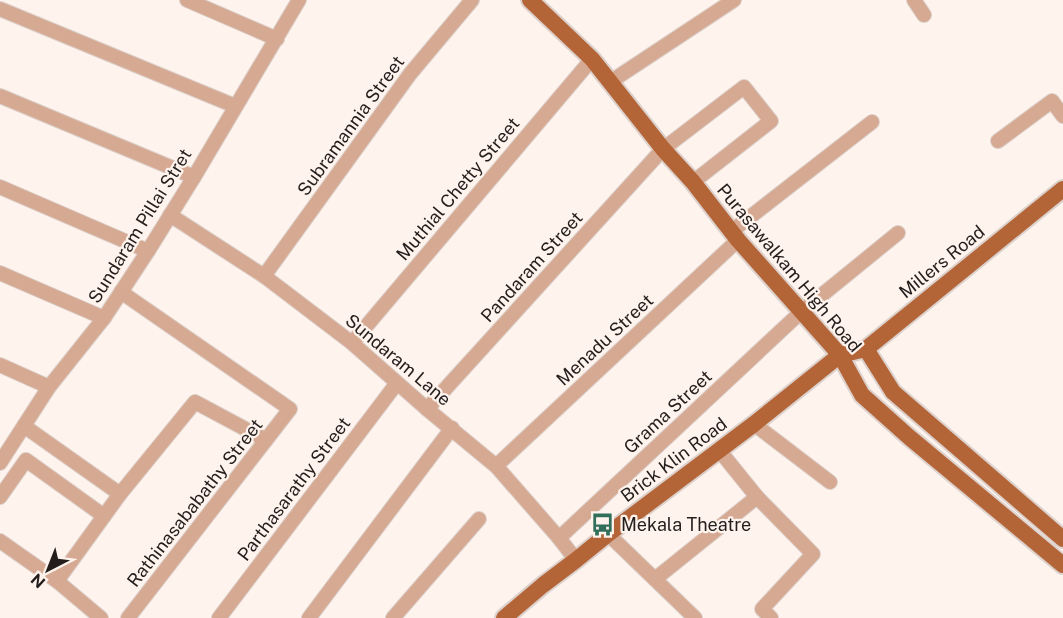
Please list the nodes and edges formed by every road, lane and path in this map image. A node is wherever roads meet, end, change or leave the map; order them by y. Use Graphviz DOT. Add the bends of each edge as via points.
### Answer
graph roads {
  1 [pos="187,0"];
  2 [pos="299,0"];
  3 [pos="472,0"];
  4 [pos="530,0"];
  5 [pos="734,0"];
  6 [pos="914,0"];
  7 [pos="0,9"];
  8 [pos="924,15"];
  9 [pos="277,39"];
  10 [pos="592,58"];
  11 [pos="610,82"];
  12 [pos="0,96"];
  13 [pos="235,106"];
  14 [pos="1063,116"];
  15 [pos="872,122"];
  16 [pos="998,141"];
  17 [pos="663,149"];
  18 [pos="194,177"];
  19 [pos="693,182"];
  20 [pos="0,187"];
  21 [pos="1063,189"];
  22 [pos="170,215"];
  23 [pos="898,233"];
  24 [pos="735,235"];
  25 [pos="148,251"];
  26 [pos="0,273"];
  27 [pos="264,276"];
  28 [pos="121,292"];
  29 [pos="801,312"];
  30 [pos="104,318"];
  31 [pos="352,343"];
  32 [pos="866,349"];
  33 [pos="840,355"];
  34 [pos="0,365"];
  35 [pos="397,383"];
  36 [pos="49,387"];
  37 [pos="427,409"];
  38 [pos="754,424"];
  39 [pos="24,426"];
  40 [pos="452,428"];
  41 [pos="266,440"];
  42 [pos="719,450"];
  43 [pos="1,459"];
  44 [pos="496,466"];
  45 [pos="830,482"];
  46 [pos="120,494"];
  47 [pos="0,497"];
  48 [pos="757,497"];
  49 [pos="104,516"];
  50 [pos="479,519"];
  51 [pos="608,534"];
  52 [pos="559,538"];
  53 [pos="1063,539"];
  54 [pos="0,541"];
  55 [pos="576,560"];
  56 [pos="1063,565"];
  57 [pos="655,579"];
  58 [pos="57,581"];
  59 [pos="762,615"];
  60 [pos="101,618"];
  61 [pos="128,618"];
  62 [pos="219,618"];
  63 [pos="309,618"];
  64 [pos="393,618"];
  65 [pos="504,618"];
  66 [pos="695,618"];
  1 -- 9 [label="street"];
  2 -- 9 [label="street, Sundaram Pillai Stret"];
  3 -- 27 [label="street, Subramannia Street" via="410,74"];
  4 -- 10 [label="main road, Purasawalkam High Road"];
  5 -- 11 [label="street"];
  6 -- 8 [label="street"];
  7 -- 13 [label="street"];
  9 -- 13 [label="street, Sundaram Pillai Stret"];
  10 -- 11 [label="main road, Purasawalkam High Road"];
  10 -- 31 [label="street, Muthial Chetty Street"];
  11 -- 17 [label="main road, Purasawalkam High Road"];
  12 -- 18 [label="street"];
  13 -- 18 [label="street, Sundaram Pillai Stret"];
  14 -- 16 [label="street" via="1052,101"];
  15 -- 24 [label="street, Menadu Street"];
  17 -- 19 [label="main road, Purasawalkam High Road"];
  17 -- 19 [label="street, Pandaram Street" via="744,87 771,121"];
  17 -- 37 [label="street, Pandaram Street"];
  18 -- 22 [label="street, Sundaram Pillai Stret"];
  19 -- 24 [label="main road, Purasawalkam High Road"];
  20 -- 25 [label="street"];
  21 -- 32 [label="main road, Millers Road"];
  22 -- 25 [label="street, Sundaram Pillai Stret"];
  22 -- 27 [label="street, Sundaram Lane"];
  23 -- 29 [label="street, Grama Street"];
  24 -- 29 [label="main road, Purasawalkam High Road"];
  24 -- 44 [label="street, Menadu Street"];
  25 -- 28 [label="street, Sundaram Pillai Stret"];
  26 -- 30 [label="street"];
  27 -- 31 [label="street, Sundaram Lane"];
  28 -- 30 [label="street, Sundaram Pillai Stret"];
  28 -- 41 [label="street, Rathinasababathy Street" via="290,409"];
  29 -- 33 [label="main road, Purasawalkam High Road"];
  29 -- 52 [label="street, Grama Street"];
  30 -- 36 [label="street, Sundaram Pillai Stret"];
  31 -- 35 [label="street, Sundaram Lane"];
  32 -- 33 [label="main road, Millers Road"];
  32 -- 53 [label="main road" via="893,392"];
  33 -- 38 [label="main road, Brick Klin Road"];
  33 -- 56 [label="main road, Purasawalkam High Road" via="862,395"];
  34 -- 36 [label="street"];
  35 -- 37 [label="street, Sundaram Lane"];
  35 -- 62 [label="street, Parthasarathy Street"];
  36 -- 39 [label="street, Sundaram Pillai Stret"];
  37 -- 40 [label="street, Sundaram Lane"];
  38 -- 42 [label="main road, Brick Klin Road"];
  38 -- 45 [label="street"];
  39 -- 43 [label="street, Sundaram Pillai Stret"];
  39 -- 46 [label="street"];
  40 -- 44 [label="street, Sundaram Lane"];
  40 -- 63 [label="street"];
  41 -- 46 [label="street" via="195,402"];
  41 -- 61 [label="street, Rathinasababathy Street"];
  42 -- 48 [label="street"];
  42 -- 51 [label="main road, Brick Klin Road"];
  44 -- 52 [label="street, Sundaram Lane"];
  46 -- 49 [label="street"];
  47 -- 49 [label="street" via="26,460"];
  48 -- 57 [label="street"];
  48 -- 59 [label="street" via="813,554"];
  49 -- 58 [label="street"];
  50 -- 64 [label="street"];
  51 -- 55 [label="main road, Brick Klin Road"];
  51 -- 57 [label="street"];
  52 -- 55 [label="street, Sundaram Lane"];
  54 -- 58 [label="street"];
  55 -- 65 [label="main road, Brick Klin Road"];
  57 -- 66 [label="street"];
  58 -- 60 [label="street"];
}
